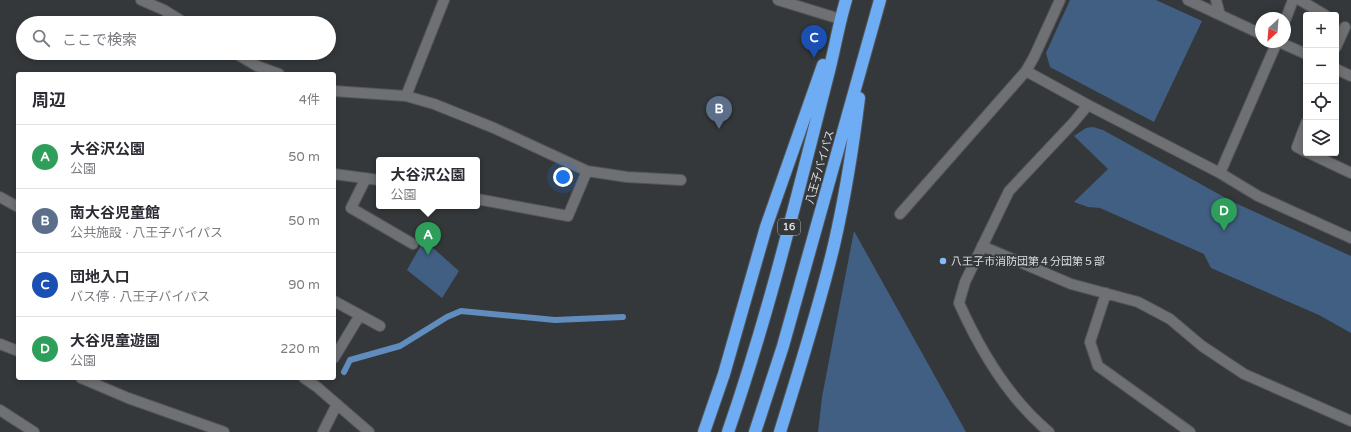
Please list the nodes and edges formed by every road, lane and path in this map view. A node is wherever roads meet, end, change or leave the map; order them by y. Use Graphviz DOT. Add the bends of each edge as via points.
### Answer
graph roads {
  1 [pos="141,0"];
  2 [pos="444,0"];
  3 [pos="778,0"];
  4 [pos="846,0"];
  5 [pos="880,0"];
  6 [pos="1060,0"];
  7 [pos="1188,0"];
  8 [pos="1216,0"];
  9 [pos="1293,0"];
  10 [pos="1300,0"];
  11 [pos="1288,12"];
  12 [pos="1320,12"];
  13 [pos="1220,15"];
  14 [pos="174,16"];
  15 [pos="840,19"];
  16 [pos="1344,26"];
  17 [pos="1255,31"];
  18 [pos="1339,39"];
  19 [pos="1275,48"];
  20 [pos="1291,48"];
  21 [pos="1303,53"];
  22 [pos="865,57"];
  23 [pos="247,60"];
  24 [pos="1339,70"];
  25 [pos="1026,71"];
  26 [pos="274,72"];
  27 [pos="1351,76"];
  28 [pos="336,91"];
  29 [pos="406,96"];
  30 [pos="1088,105"];
  31 [pos="1303,131"];
  32 [pos="1303,150"];
  33 [pos="1315,156"];
  34 [pos="588,171"];
  35 [pos="1220,173"];
  36 [pos="1351,173"];
  37 [pos="336,174"];
  38 [pos="366,178"];
  39 [pos="376,180"];
  40 [pos="681,180"];
  41 [pos="0,197"];
  42 [pos="480,200"];
  43 [pos="16,206"];
  44 [pos="900,214"];
  45 [pos="1351,238"];
  46 [pos="413,244"];
  47 [pos="982,246"];
  48 [pos="1106,293"];
  49 [pos="336,302"];
  50 [pos="360,315"];
  51 [pos="380,326"];
  52 [pos="0,344"];
  53 [pos="16,350"];
  54 [pos="336,355"];
  55 [pos="86,380"];
  56 [pos="319,382"];
  57 [pos="337,404"];
  58 [pos="0,410"];
  59 [pos="1351,421"];
  60 [pos="34,432"];
  61 [pos="224,432"];
  62 [pos="323,432"];
  63 [pos="369,432"];
  64 [pos="704,432"];
  65 [pos="728,432"];
  66 [pos="755,432"];
  67 [pos="780,432"];
  68 [pos="1049,432"];
  69 [pos="1190,432"];
  1 -- 14 [label="street"];
  2 -- 29 [label="street"];
  3 -- 15 [label="street"];
  4 -- 15 [label="highway, 八王子バイパス / 16"];
  5 -- 22 [label="highway, 八王子バイパス / 16"];
  6 -- 25 [label="street"];
  7 -- 13 [label="street"];
  8 -- 13 [label="street"];
  9 -- 11 [label="street"];
  10 -- 12 [label="street"];
  13 -- 17 [label="street"];
  15 -- 64 [label="highway" via="766,227 724,374"];
  15 -- 65 [label="highway, 八王子バイパス / 16" via="835,48 784,246"];
  16 -- 18 [label="street"];
  19 -- 35 [label="street"];
  20 -- 21 [label="street"];
  22 -- 66 [label="highway, 八王子バイパス / 16" via="783,346"];
  22 -- 67 [label="highway, 16" via="854,140 834,244 808,344"];
  23 -- 26 [label="street"];
  24 -- 27 [label="street"];
  25 -- 30 [label="street"];
  25 -- 44 [label="street"];
  28 -- 29 [label="street"];
  29 -- 34 [label="street" via="434,104 494,128"];
  30 -- 35 [label="street"];
  30 -- 47 [label="street" via="1009,191"];
  31 -- 32 [label="street" via="1297,147"];
  33 -- 36 [label="street"];
  34 -- 40 [label="street" via="627,177"];
  34 -- 42 [label="street" via="568,216"];
  35 -- 45 [label="street" via="1258,196"];
  37 -- 38 [label="street"];
  38 -- 39 [label="street"];
  38 -- 46 [label="street" via="351,208"];
  41 -- 43 [label="street"];
  47 -- 48 [label="street" via="1071,284"];
  47 -- 68 [label="street" via="965,282 959,303 972,333 993,367 1011,392"];
  48 -- 59 [label="street" via="1138,302 1170,319 1202,346 1244,374"];
  48 -- 69 [label="street" via="1090,342 1098,366"];
  49 -- 50 [label="street"];
  50 -- 51 [label="street"];
  50 -- 54 [label="street"];
  52 -- 53 [label="street"];
  55 -- 61 [label="street"];
  56 -- 57 [label="street"];
  57 -- 62 [label="street"];
  57 -- 63 [label="street"];
  58 -- 60 [label="street"];
}
